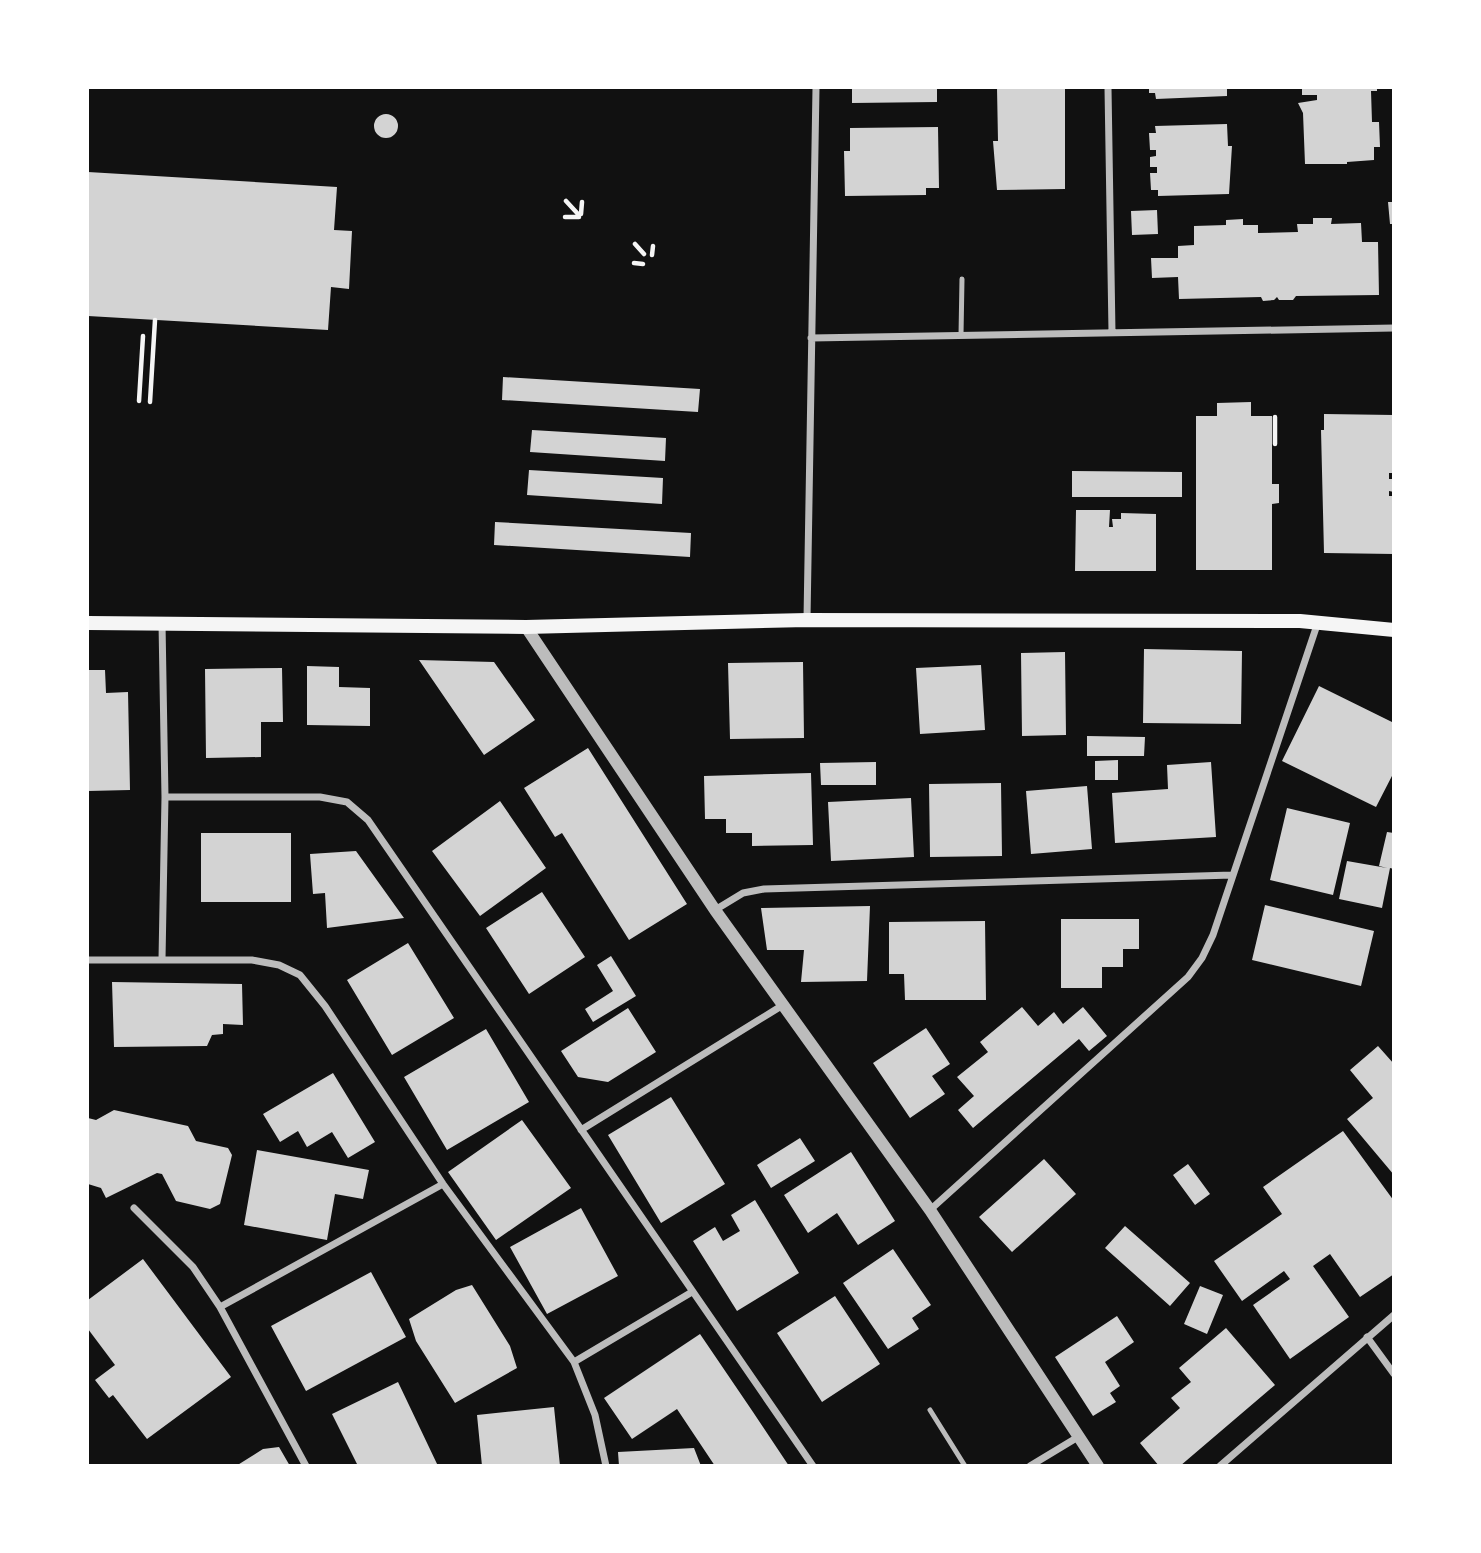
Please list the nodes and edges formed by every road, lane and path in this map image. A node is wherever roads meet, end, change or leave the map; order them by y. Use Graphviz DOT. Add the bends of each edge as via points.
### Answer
graph roads {
  1 [pos="816,88"];
  2 [pos="1108,88"];
  3 [pos="566,201"];
  4 [pos="582,202"];
  5 [pos="579,215"];
  6 [pos="565,217"];
  7 [pos="635,244"];
  8 [pos="653,246"];
  9 [pos="644,254"];
  10 [pos="652,255"];
  11 [pos="634,263"];
  12 [pos="643,264"];
  13 [pos="962,279"];
  14 [pos="155,320"];
  15 [pos="1394,328"];
  16 [pos="1112,332"];
  17 [pos="961,335"];
  18 [pos="143,336"];
  19 [pos="811,338"];
  20 [pos="139,401"];
  21 [pos="150,402"];
  22 [pos="1275,417"];
  23 [pos="1275,444"];
  24 [pos="807,620"];
  25 [pos="162,622"];
  26 [pos="1318,622"];
  27 [pos="88,623"];
  28 [pos="526,627"];
  29 [pos="1394,630"];
  30 [pos="165,797"];
  31 [pos="1232,875"];
  32 [pos="715,910"];
  33 [pos="162,959"];
  34 [pos="88,960"];
  35 [pos="783,1005"];
  36 [pos="581,1130"];
  37 [pos="443,1184"];
  38 [pos="134,1208"];
  39 [pos="930,1210"];
  40 [pos="692,1292"];
  41 [pos="220,1307"];
  42 [pos="1394,1315"];
  43 [pos="1367,1338"];
  44 [pos="574,1362"];
  45 [pos="1394,1374"];
  46 [pos="930,1410"];
  47 [pos="1078,1437"];
  48 [pos="306,1465"];
  49 [pos="606,1465"];
  50 [pos="813,1465"];
  51 [pos="965,1465"];
  52 [pos="1030,1465"];
  53 [pos="1098,1465"];
  54 [pos="1220,1465"];
  1 -- 19 [label="street"];
  2 -- 16 [label="street"];
  3 -- 5 [label="path"];
  4 -- 5 [label="path"];
  5 -- 6 [label="path"];
  7 -- 9 [label="path"];
  8 -- 10 [label="path"];
  11 -- 12 [label="path"];
  13 -- 17 [label="lane"];
  14 -- 21 [label="path"];
  15 -- 16 [label="street"];
  16 -- 17 [label="street"];
  17 -- 19 [label="street"];
  18 -- 20 [label="path"];
  19 -- 24 [label="street"];
  22 -- 23 [label="path"];
  24 -- 26 [label="main road"];
  24 -- 28 [label="main road"];
  25 -- 27 [label="main road"];
  25 -- 28 [label="main road"];
  25 -- 30 [label="street"];
  26 -- 29 [label="main road"];
  26 -- 31 [label="street"];
  28 -- 32 [label="street"];
  30 -- 33 [label="street"];
  30 -- 36 [label="street" via="320,797 356,807 380,835"];
  31 -- 32 [label="street" via="764,890 743,893"];
  31 -- 39 [label="street" via="1213,935 1188,977"];
  32 -- 35 [label="street"];
  33 -- 34 [label="street"];
  33 -- 37 [label="street" via="252,960 300,975"];
  35 -- 36 [label="street"];
  35 -- 39 [label="street"];
  36 -- 40 [label="street"];
  37 -- 41 [label="street"];
  37 -- 44 [label="street"];
  38 -- 41 [label="street" via="193,1267"];
  39 -- 47 [label="street"];
  40 -- 44 [label="street"];
  40 -- 50 [label="street"];
  41 -- 48 [label="street"];
  42 -- 43 [label="street"];
  43 -- 45 [label="street"];
  43 -- 54 [label="street"];
  44 -- 49 [label="street" via="595,1415"];
  46 -- 51 [label="lane"];
  47 -- 52 [label="street"];
  47 -- 53 [label="street"];
}
